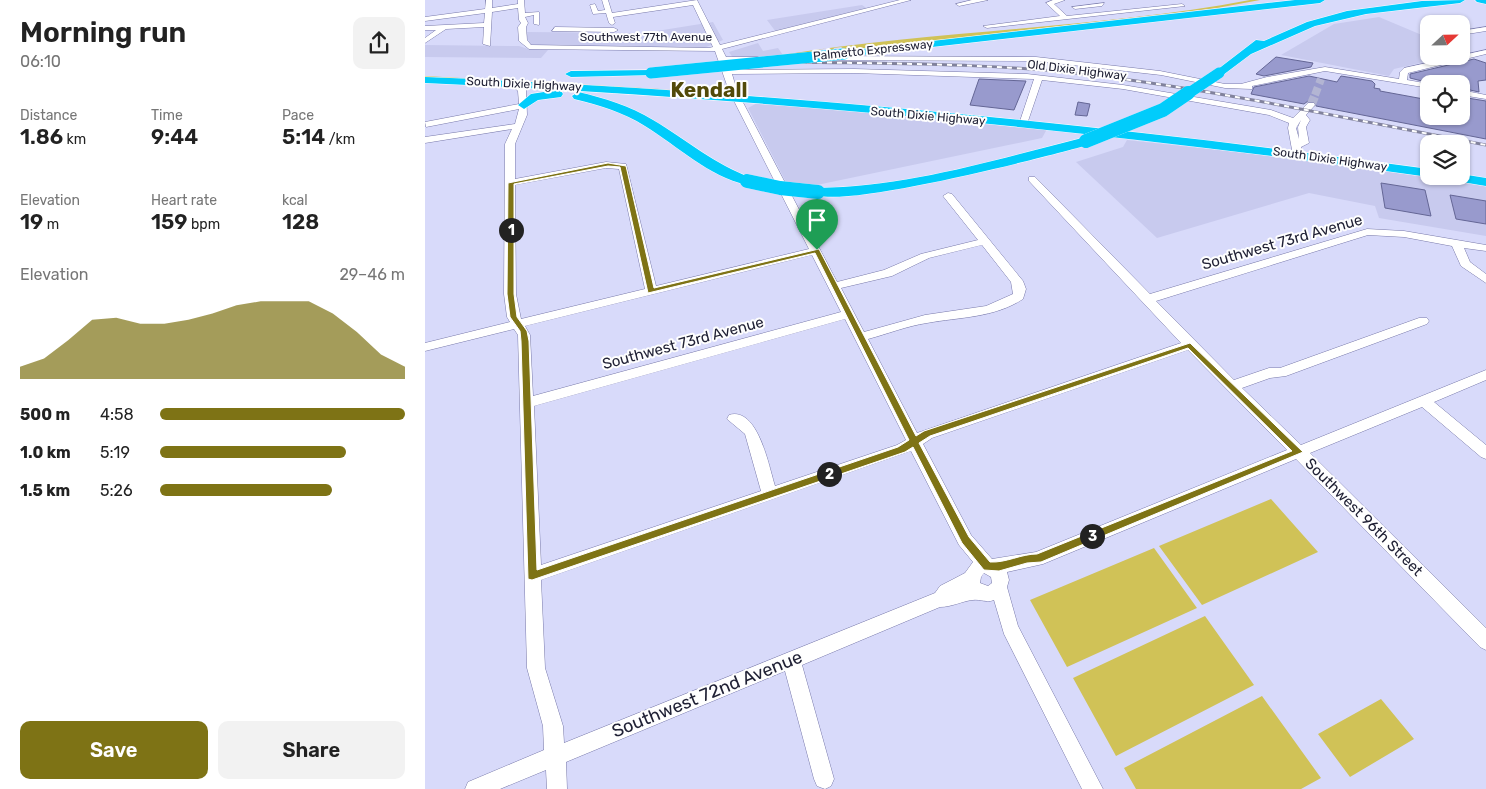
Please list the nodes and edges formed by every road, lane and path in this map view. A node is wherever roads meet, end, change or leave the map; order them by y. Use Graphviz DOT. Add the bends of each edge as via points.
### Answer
graph roads {
  1 [pos="530,0"];
  2 [pos="605,0"];
  3 [pos="908,0"];
  4 [pos="985,0"];
  5 [pos="1062,0"];
  6 [pos="1172,0"];
  7 [pos="1267,0"];
  8 [pos="1320,0"];
  9 [pos="1364,0"];
  10 [pos="1394,0"];
  11 [pos="1404,0"];
  12 [pos="1460,0"];
  13 [pos="1480,0"];
  14 [pos="1486,0"];
  15 [pos="488,1"];
  16 [pos="695,1"];
  17 [pos="898,1"];
  18 [pos="521,2"];
  19 [pos="956,2"];
  20 [pos="1119,2"];
  21 [pos="479,3"];
  22 [pos="1075,3"];
  23 [pos="593,4"];
  24 [pos="1102,4"];
  25 [pos="984,8"];
  26 [pos="488,10"];
  27 [pos="609,13"];
  28 [pos="1127,17"];
  29 [pos="1066,18"];
  30 [pos="425,19"];
  31 [pos="522,21"];
  32 [pos="537,24"];
  33 [pos="487,25"];
  34 [pos="987,26"];
  35 [pos="425,28"];
  36 [pos="443,28"];
  37 [pos="555,29"];
  38 [pos="1486,29"];
  39 [pos="1470,31"];
  40 [pos="617,40"];
  41 [pos="425,41"];
  42 [pos="487,44"];
  43 [pos="718,48"];
  44 [pos="1251,51"];
  45 [pos="1486,52"];
  46 [pos="1470,54"];
  47 [pos="1473,55"];
  48 [pos="723,59"];
  49 [pos="1486,60"];
  50 [pos="1325,69"];
  51 [pos="425,72"];
  52 [pos="726,72"];
  53 [pos="1162,72"];
  54 [pos="544,73"];
  55 [pos="558,74"];
  56 [pos="1039,78"];
  57 [pos="1185,79"];
  58 [pos="1321,79"];
  59 [pos="425,80"];
  60 [pos="1403,82"];
  61 [pos="513,83"];
  62 [pos="534,85"];
  63 [pos="1420,85"];
  64 [pos="573,94"];
  65 [pos="1470,94"];
  66 [pos="735,95"];
  67 [pos="1486,97"];
  68 [pos="1311,106"];
  69 [pos="524,107"];
  70 [pos="502,111"];
  71 [pos="1302,115"];
  72 [pos="1024,120"];
  73 [pos="444,121"];
  74 [pos="1294,122"];
  75 [pos="426,124"];
  76 [pos="513,126"];
  77 [pos="1169,132"];
  78 [pos="1138,136"];
  79 [pos="442,137"];
  80 [pos="425,140"];
  81 [pos="1297,151"];
  82 [pos="1420,163"];
  83 [pos="1470,170"];
  84 [pos="1420,172"];
  85 [pos="1486,172"];
  86 [pos="1031,179"];
  87 [pos="1470,179"];
  88 [pos="1486,182"];
  89 [pos="511,183"];
  90 [pos="948,196"];
  91 [pos="985,241"];
  92 [pos="1457,243"];
  93 [pos="1486,248"];
  94 [pos="817,250"];
  95 [pos="1486,280"];
  96 [pos="835,286"];
  97 [pos="651,291"];
  98 [pos="1148,299"];
  99 [pos="849,314"];
  100 [pos="1423,321"];
  101 [pos="519,324"];
  102 [pos="861,337"];
  103 [pos="1190,345"];
  104 [pos="425,347"];
  105 [pos="1486,375"];
  106 [pos="1235,389"];
  107 [pos="1423,400"];
  108 [pos="525,403"];
  109 [pos="734,418"];
  110 [pos="914,441"];
  111 [pos="1298,452"];
  112 [pos="1486,453"];
  113 [pos="770,495"];
  114 [pos="965,540"];
  115 [pos="1037,559"];
  116 [pos="989,567"];
  117 [pos="532,576"];
  118 [pos="983,585"];
  119 [pos="1486,641"];
  120 [pos="791,660"];
  121 [pos="555,756"];
  122 [pos="824,779"];
  123 [pos="475,789"];
  124 [pos="557,789"];
  125 [pos="1093,789"];
  1 -- 18 [label="street"];
  2 -- 27 [label="street"];
  3 -- 17 [label="street, Southwest 77th Avenue"];
  4 -- 19 [label="street"];
  5 -- 29 [label="street" via="1049,3"];
  6 -- 28 [label="street" via="1182,6"];
  7 -- 28 [label="highway" via="1239,6"];
  8 -- 28 [label="highway, Palmetto Expressway"];
  9 -- 44 [label="highway" via="1294,24 1262,41"];
  10 -- 11 [label="highway"];
  12 -- 44 [label="highway" via="1336,17 1299,28"];
  13 -- 14 [label="highway"];
  15 -- 21 [label="street"];
  15 -- 26 [label="street"];
  16 -- 27 [label="street"];
  16 -- 43 [label="street"];
  17 -- 43 [label="street, Southwest 77th Avenue"];
  18 -- 26 [label="street"];
  18 -- 31 [label="street"];
  19 -- 25 [label="street" via="968,11"];
  20 -- 28 [label="street"];
  22 -- 24 [label="street"];
  23 -- 27 [label="street" via="595,13"];
  26 -- 30 [label="street"];
  26 -- 33 [label="street"];
  27 -- 40 [label="street"];
  28 -- 29 [label="street"];
  28 -- 55 [label="highway, Palmetto Expressway, bridge" via="844,54 651,73"];
  29 -- 34 [label="street"];
  31 -- 32 [label="street" via="537,13"];
  31 -- 40 [label="street, Southwest 77th Avenue" via="523,42 529,47"];
  33 -- 36 [label="street"];
  33 -- 42 [label="street"];
  35 -- 36 [label="street"];
  36 -- 41 [label="street"];
  37 -- 40 [label="street"];
  38 -- 39 [label="street"];
  40 -- 43 [label="street, Southwest 77th Avenue" via="695,51"];
  43 -- 48 [label="street"];
  44 -- 64 [label="highway, bridge" via="1163,110 1085,141 1006,163 858,191 818,192 747,181 715,168 638,117"];
  45 -- 47 [label="street"];
  46 -- 47 [label="street"];
  47 -- 49 [label="street"];
  47 -- 60 [label="street" via="1407,70"];
  48 -- 52 [label="street"];
  48 -- 53 [label="street" via="799,54 837,60 919,57 1036,59"];
  50 -- 57 [label="street" via="1241,87"];
  50 -- 58 [label="street"];
  50 -- 60 [label="street"];
  51 -- 54 [label="highway"];
  51 -- 66 [label="highway, South Dixie Highway"];
  52 -- 56 [label="street, Old Dixie Highway" via="854,71"];
  52 -- 66 [label="street"];
  53 -- 57 [label="street"];
  53 -- 57 [label="street" via="1170,69"];
  56 -- 72 [label="street"];
  56 -- 74 [label="street, Old Dixie Highway" via="1138,90 1271,114"];
  59 -- 61 [label="highway, South Dixie Highway"];
  60 -- 63 [label="street"];
  61 -- 62 [label="highway, South Dixie Highway"];
  61 -- 69 [label="street" via="521,89"];
  62 -- 64 [label="highway"];
  62 -- 66 [label="highway, South Dixie Highway"];
  64 -- 69 [label="highway" via="539,96"];
  65 -- 67 [label="street"];
  66 -- 72 [label="highway, South Dixie Highway"];
  66 -- 94 [label="street"];
  68 -- 71 [label="street"];
  69 -- 70 [label="street"];
  69 -- 76 [label="street"];
  70 -- 73 [label="street"];
  70 -- 76 [label="street" via="510,115"];
  71 -- 74 [label="street"];
  71 -- 81 [label="street" via="1306,120 1302,128 1304,144"];
  72 -- 77 [label="highway, South Dixie Highway"];
  72 -- 78 [label="highway, South Dixie Highway"];
  73 -- 75 [label="street"];
  73 -- 79 [label="street"];
  74 -- 81 [label="street" via="1292,128"];
  76 -- 79 [label="street"];
  76 -- 89 [label="street"];
  77 -- 78 [label="highway"];
  77 -- 81 [label="highway, South Dixie Highway"];
  78 -- 81 [label="highway, South Dixie Highway"];
  79 -- 80 [label="street"];
  81 -- 82 [label="highway"];
  81 -- 84 [label="highway, South Dixie Highway"];
  83 -- 85 [label="highway"];
  86 -- 98 [label="street, Southwest 96th Street"];
  87 -- 88 [label="highway"];
  89 -- 97 [label="street" via="620,165 625,169"];
  89 -- 101 [label="street" via="510,294 513,317"];
  90 -- 91 [label="street"];
  91 -- 96 [label="street" via="925,256 888,273"];
  91 -- 102 [label="street" via="1017,281 1021,293 1010,302 966,315 926,319"];
  92 -- 93 [label="street, Southwest 73rd Avenue"];
  92 -- 95 [label="street" via="1465,264"];
  92 -- 98 [label="street, Southwest 73rd Avenue" via="1392,232 1367,232"];
  94 -- 96 [label="street"];
  94 -- 97 [label="street"];
  96 -- 99 [label="street"];
  97 -- 101 [label="street"];
  98 -- 103 [label="street, Southwest 96th Street"];
  99 -- 102 [label="street"];
  99 -- 108 [label="street, Southwest 73rd Avenue"];
  100 -- 106 [label="street" via="1279,373 1274,380"];
  101 -- 104 [label="street"];
  101 -- 108 [label="street" via="524,335"];
  102 -- 110 [label="street"];
  103 -- 106 [label="street, Southwest 96th Street"];
  103 -- 110 [label="street"];
  105 -- 107 [label="street, Southwest 72nd Avenue"];
  106 -- 111 [label="street, Southwest 96th Street"];
  107 -- 111 [label="street, Southwest 72nd Avenue"];
  107 -- 112 [label="street"];
  108 -- 117 [label="street"];
  109 -- 113 [label="street" via="751,431"];
  110 -- 113 [label="street" via="901,449"];
  110 -- 114 [label="street"];
  111 -- 115 [label="street, Southwest 72nd Avenue"];
  111 -- 119 [label="street, Southwest 96th Street"];
  113 -- 117 [label="street"];
  114 -- 116 [label="street"];
  114 -- 118 [label="street" via="972,566"];
  115 -- 116 [label="street, Southwest 72nd Avenue"];
  115 -- 118 [label="street, Southwest 72nd Avenue" via="1031,566"];
  116 -- 118 [label="street, Southwest 72nd Avenue" via="978,568"];
  117 -- 121 [label="street" via="536,668 553,726"];
  118 -- 120 [label="street, Southwest 72nd Avenue" via="949,599 940,599"];
  118 -- 125 [label="street" via="1010,628"];
  120 -- 121 [label="street, Southwest 72nd Avenue"];
  120 -- 122 [label="street"];
  121 -- 123 [label="street, Southwest 72nd Avenue"];
  121 -- 124 [label="street"];
}
